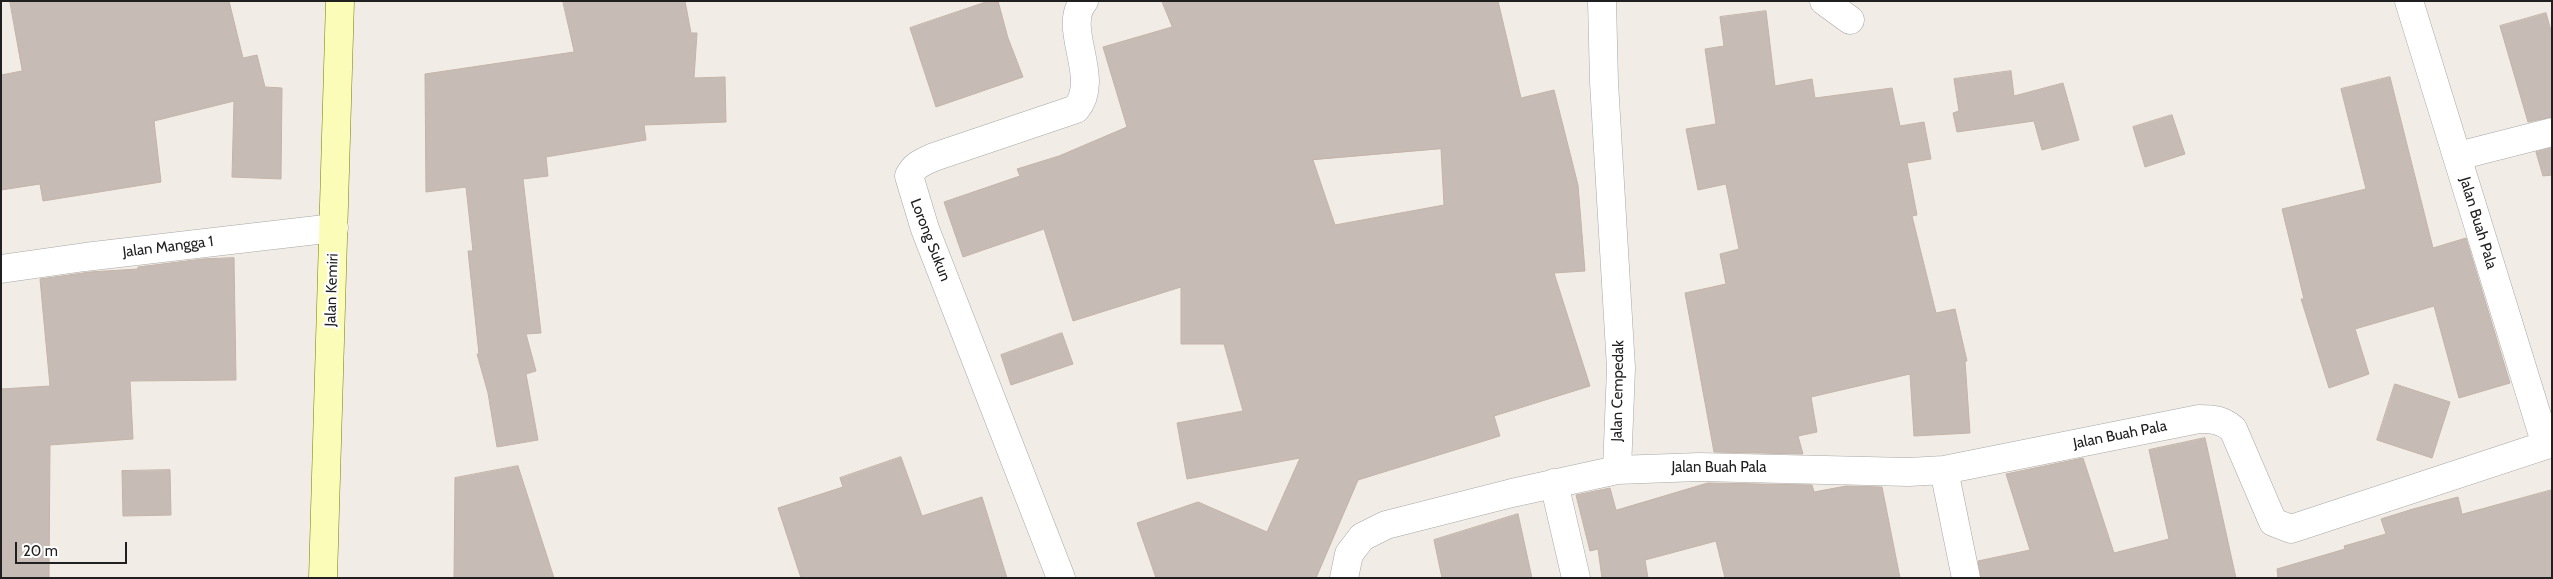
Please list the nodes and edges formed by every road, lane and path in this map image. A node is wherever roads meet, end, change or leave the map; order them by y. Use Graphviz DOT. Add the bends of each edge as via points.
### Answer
graph roads {
  1 [pos="340,1"];
  2 [pos="1084,1"];
  3 [pos="1602,1"];
  4 [pos="1824,1"];
  5 [pos="2409,1"];
  6 [pos="1850,20"];
  7 [pos="2552,132"];
  8 [pos="2458,156"];
  9 [pos="334,228"];
  10 [pos="1,269"];
  11 [pos="2549,444"];
  12 [pos="1617,470"];
  13 [pos="1944,470"];
  14 [pos="1554,483"];
  15 [pos="323,578"];
  16 [pos="1061,578"];
  17 [pos="1344,578"];
  18 [pos="1576,578"];
  19 [pos="1966,578"];
  1 -- 9 [label="street, Jalan Kemiri"];
  2 -- 16 [label="street, Lorong Sukun" via="1078,10 1077,26 1084,92 1076,109 934,157 918,164 909,176 925,229"];
  3 -- 12 [label="street, Jalan Cempedak" via="1621,368"];
  4 -- 6 [label="street"];
  5 -- 8 [label="street, Jalan Buah Pala"];
  7 -- 8 [label="street"];
  8 -- 11 [label="street, Jalan Buah Pala"];
  9 -- 10 [label="street, Jalan Mangga 1"];
  9 -- 15 [label="street, Jalan Kemiri"];
  11 -- 13 [label="street, Jalan Buah Pala" via="2291,529 2273,522 2233,429 2223,421 2213,419 2199,419"];
  12 -- 13 [label="street, Jalan Buah Pala" via="1699,467"];
  12 -- 14 [label="street"];
  13 -- 19 [label="street"];
  14 -- 17 [label="street" via="1386,525 1362,537 1349,554"];
  14 -- 18 [label="street"];
}
